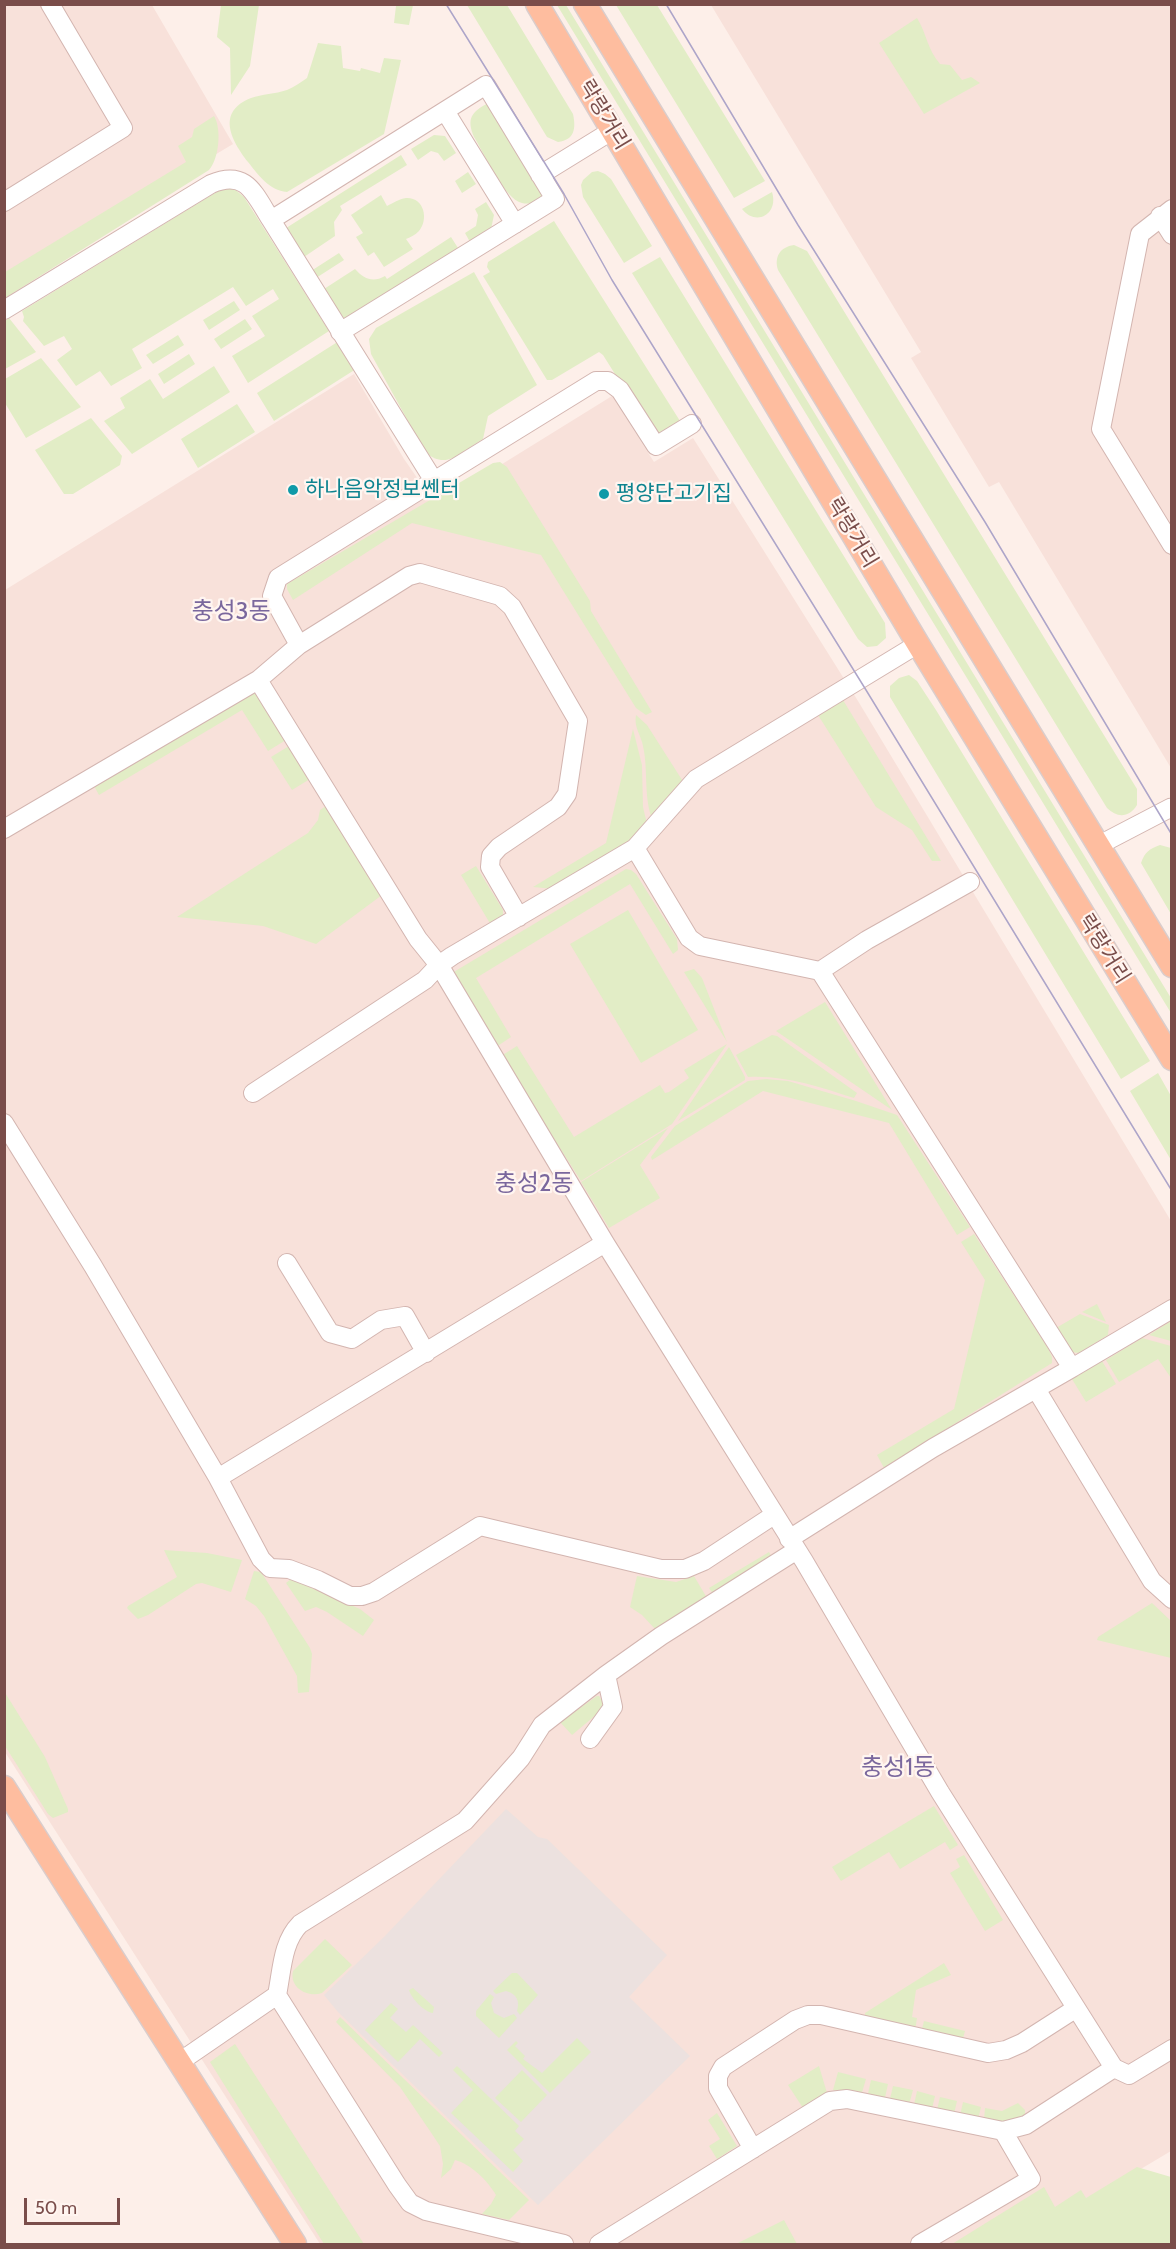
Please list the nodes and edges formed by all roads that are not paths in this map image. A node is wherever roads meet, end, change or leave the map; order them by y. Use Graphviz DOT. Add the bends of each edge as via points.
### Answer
graph roads {
  1 [pos="50,4"];
  2 [pos="537,4"];
  3 [pos="585,4"];
  4 [pos="445,111"];
  5 [pos="613,130"];
  6 [pos="540,175"];
  7 [pos="4,202"];
  8 [pos="1166,213"];
  9 [pos="271,220"];
  10 [pos="514,224"];
  11 [pos="1172,235"];
  12 [pos="4,310"];
  13 [pos="340,332"];
  14 [pos="692,424"];
  15 [pos="434,481"];
  16 [pos="1172,545"];
  17 [pos="918,644"];
  18 [pos="299,645"];
  19 [pos="258,680"];
  20 [pos="1172,810"];
  21 [pos="4,829"];
  22 [pos="1099,845"];
  23 [pos="634,848"];
  24 [pos="970,882"];
  25 [pos="519,917"];
  26 [pos="439,965"];
  27 [pos="1172,966"];
  28 [pos="820,971"];
  29 [pos="1172,1059"];
  30 [pos="253,1093"];
  31 [pos="4,1123"];
  32 [pos="605,1243"];
  33 [pos="287,1263"];
  34 [pos="1172,1309"];
  35 [pos="426,1353"];
  36 [pos="1072,1368"];
  37 [pos="1036,1389"];
  38 [pos="218,1478"];
  39 [pos="774,1515"];
  40 [pos="793,1544"];
  41 [pos="1172,1599"];
  42 [pos="606,1676"];
  43 [pos="590,1739"];
  44 [pos="4,1787"];
  45 [pos="277,1995"];
  46 [pos="1075,2009"];
  47 [pos="1172,2049"];
  48 [pos="178,2063"];
  49 [pos="1114,2068"];
  50 [pos="1003,2131"];
  51 [pos="753,2148"];
  52 [pos="295,2244"];
  53 [pos="564,2244"];
  54 [pos="599,2244"];
  55 [pos="920,2244"];
  1 -- 7 [label="street" via="123,128"];
  2 -- 5 [label="main road, 락랑거리"];
  3 -- 22 [label="main road, 락랑거리"];
  4 -- 6 [label="street" via="486,85"];
  4 -- 9 [label="street"];
  4 -- 10 [label="street"];
  5 -- 6 [label="street"];
  5 -- 17 [label="main road, 락랑거리"];
  6 -- 10 [label="street" via="555,199"];
  8 -- 11 [label="street"];
  8 -- 16 [label="street" via="1140,234 1101,429"];
  9 -- 12 [label="street" via="242,181 226,177"];
  9 -- 13 [label="street"];
  10 -- 13 [label="street"];
  13 -- 15 [label="street"];
  14 -- 15 [label="street" via="656,446 620,390 609,381 597,381"];
  15 -- 18 [label="street" via="279,578 272,596"];
  17 -- 23 [label="street" via="696,779"];
  17 -- 29 [label="main road, 락랑거리"];
  18 -- 19 [label="street"];
  18 -- 25 [label="street" via="409,576 420,573 500,596 512,607 578,722 567,794 558,807 491,856 490,867"];
  19 -- 21 [label="street"];
  19 -- 26 [label="street" via="417,939"];
  20 -- 22 [label="street"];
  22 -- 27 [label="main road, 락랑거리"];
  23 -- 25 [label="street"];
  23 -- 28 [label="street" via="689,938 700,946"];
  24 -- 28 [label="street"];
  25 -- 26 [label="street"];
  26 -- 30 [label="street" via="426,980"];
  26 -- 32 [label="street"];
  28 -- 36 [label="street"];
  31 -- 38 [label="street"];
  32 -- 35 [label="street"];
  32 -- 39 [label="street"];
  33 -- 35 [label="street" via="330,1333 352,1339 381,1320 405,1316"];
  34 -- 36 [label="street"];
  35 -- 38 [label="street"];
  36 -- 37 [label="street"];
  37 -- 40 [label="street" via="933,1448"];
  37 -- 41 [label="street" via="1152,1581"];
  38 -- 39 [label="street" via="261,1559 270,1568 288,1569 350,1596 374,1592 480,1526 661,1569 684,1569 704,1561"];
  39 -- 40 [label="street"];
  40 -- 42 [label="street"];
  40 -- 46 [label="street"];
  42 -- 43 [label="street" via="613,1707"];
  42 -- 45 [label="street" via="542,1725 520,1758 465,1821 300,1924 287,1943"];
  44 -- 48 [label="main road"];
  45 -- 48 [label="street"];
  45 -- 53 [label="street" via="410,2203 426,2211"];
  46 -- 49 [label="street"];
  46 -- 51 [label="street" via="1022,2043 988,2053 821,2015 795,2020 723,2067 718,2076 718,2088"];
  47 -- 49 [label="street" via="1129,2075"];
  48 -- 52 [label="main road"];
  49 -- 50 [label="street" via="1026,2125"];
  50 -- 51 [label="street" via="840,2099 830,2101"];
  50 -- 55 [label="street" via="1031,2179"];
  51 -- 54 [label="street"];
}
